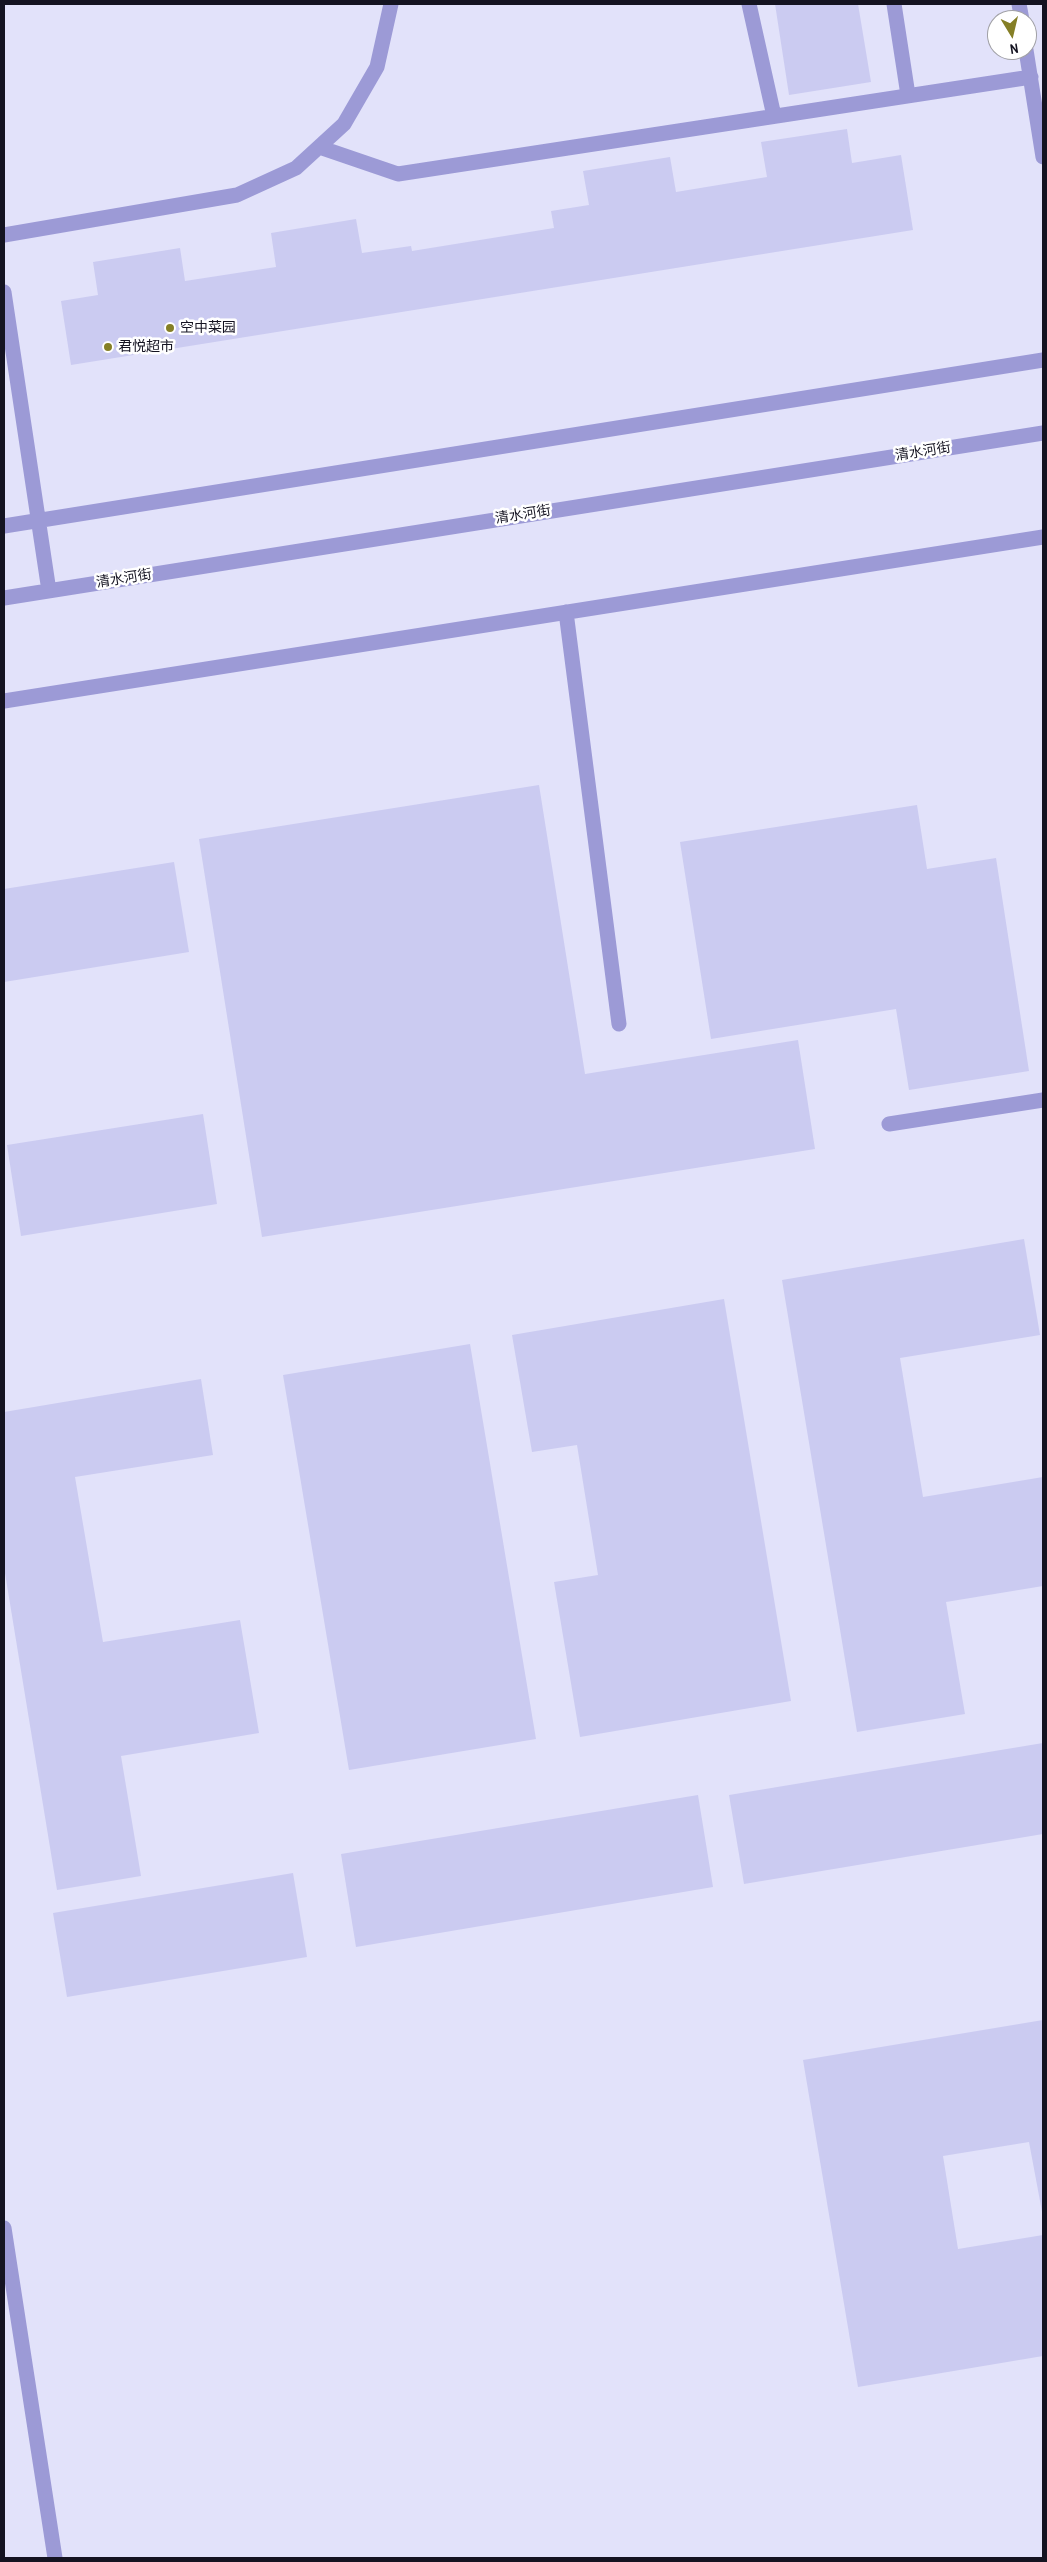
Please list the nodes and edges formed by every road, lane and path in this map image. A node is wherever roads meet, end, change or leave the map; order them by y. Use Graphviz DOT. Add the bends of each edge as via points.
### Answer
graph roads {
  1 [pos="391,4"];
  2 [pos="748,4"];
  3 [pos="894,4"];
  4 [pos="1028,60"];
  5 [pos="1031,77"];
  6 [pos="908,96"];
  7 [pos="774,116"];
  8 [pos="319,147"];
  9 [pos="1043,157"];
  10 [pos="4,235"];
  11 [pos="4,292"];
  12 [pos="1043,360"];
  13 [pos="1043,433"];
  14 [pos="38,520"];
  15 [pos="4,526"];
  16 [pos="1043,537"];
  17 [pos="49,591"];
  18 [pos="4,598"];
  19 [pos="566,612"];
  20 [pos="4,702"];
  21 [pos="619,1024"];
  22 [pos="1043,1100"];
  23 [pos="889,1124"];
  24 [pos="4,2228"];
  25 [pos="55,2558"];
  1 -- 8 [label="street" via="377,67 344,124"];
  2 -- 7 [label="street"];
  3 -- 6 [label="street"];
  4 -- 5 [label="street"];
  5 -- 6 [label="street"];
  5 -- 9 [label="street"];
  6 -- 7 [label="street"];
  7 -- 8 [label="street" via="398,174"];
  8 -- 10 [label="street" via="296,168 237,196"];
  11 -- 14 [label="street"];
  12 -- 14 [label="street"];
  13 -- 17 [label="street, 清水河街"];
  14 -- 15 [label="street"];
  14 -- 17 [label="street"];
  16 -- 19 [label="street"];
  17 -- 18 [label="street, 清水河街"];
  19 -- 20 [label="street"];
  19 -- 21 [label="street"];
  22 -- 23 [label="street"];
  24 -- 25 [label="street"];
}
